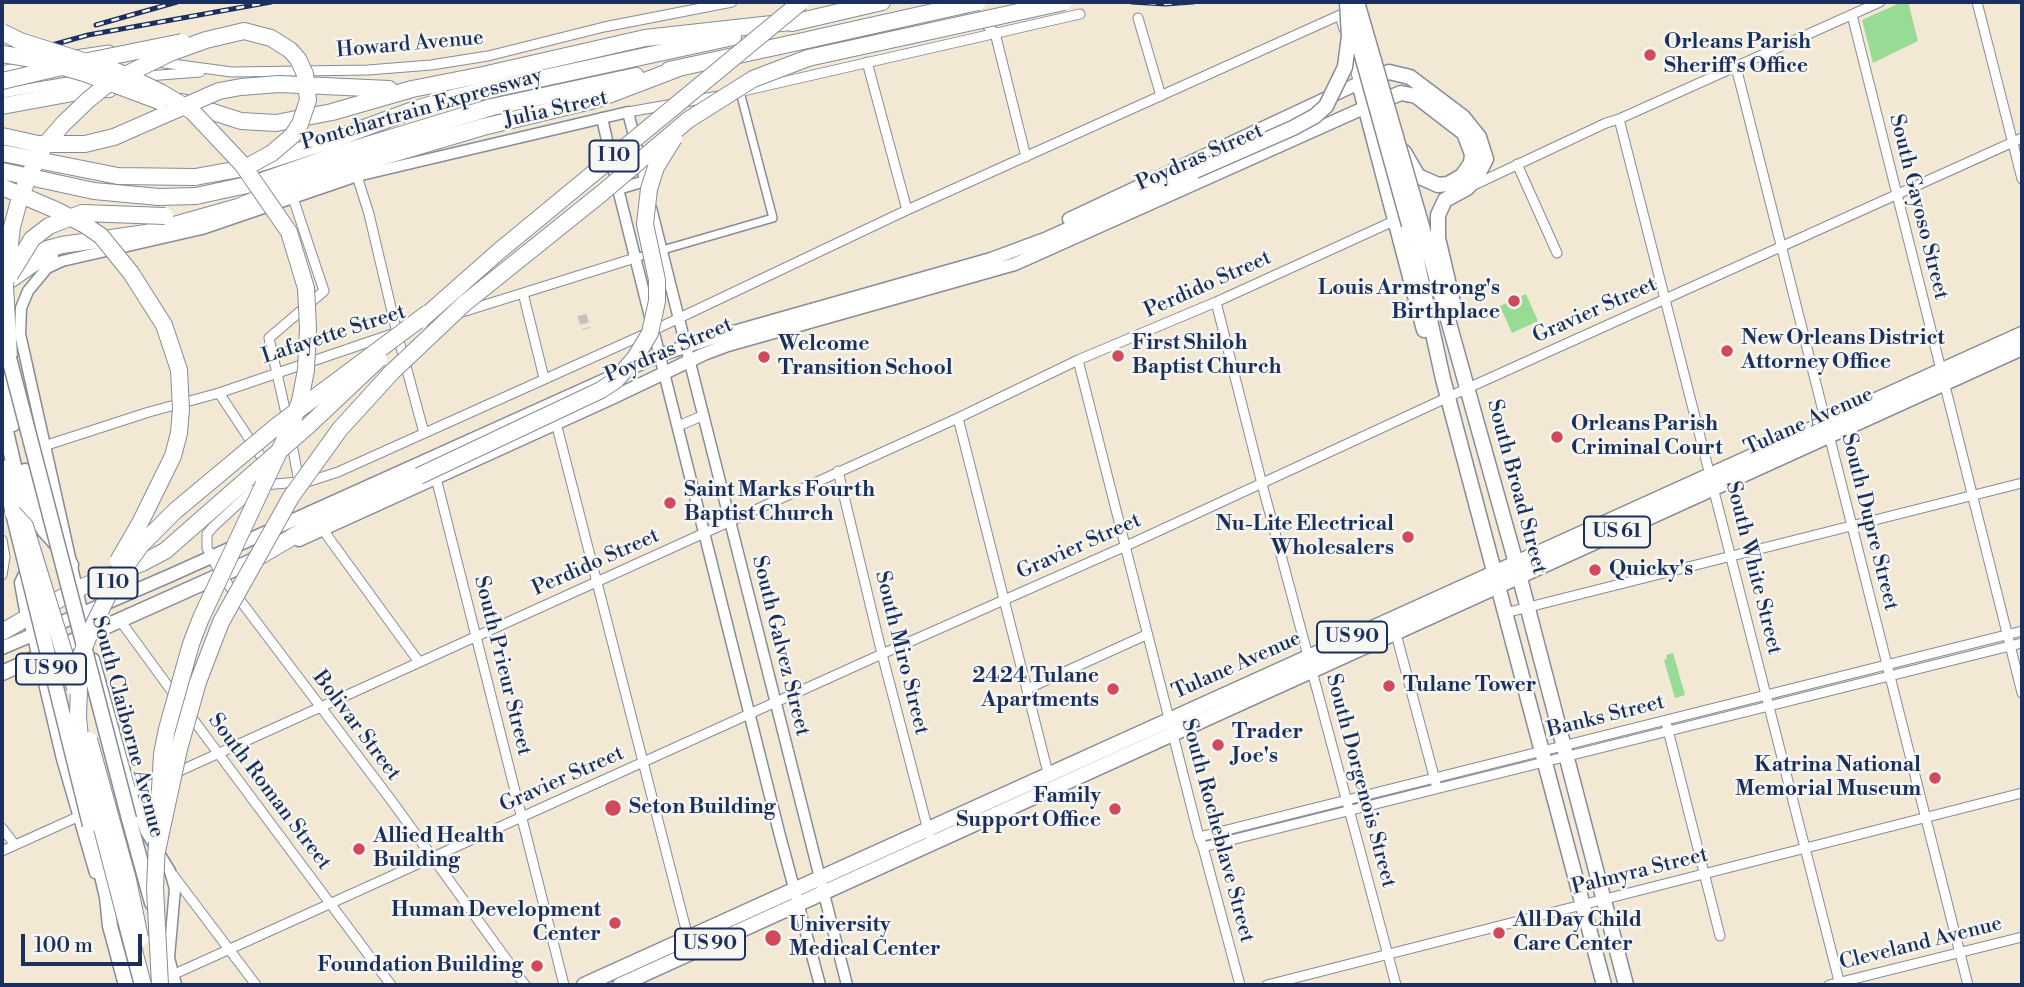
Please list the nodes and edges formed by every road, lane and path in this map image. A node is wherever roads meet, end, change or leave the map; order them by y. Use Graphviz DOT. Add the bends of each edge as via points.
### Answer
graph roads {
  1 [pos="732,2"];
  2 [pos="801,2"];
  3 [pos="881,2"];
  4 [pos="960,2"];
  5 [pos="978,2"];
  6 [pos="1064,2"];
  7 [pos="1347,2"];
  8 [pos="1357,2"];
  9 [pos="1880,2"];
  10 [pos="1977,2"];
  11 [pos="1080,14"];
  12 [pos="1852,15"];
  13 [pos="1138,19"];
  14 [pos="799,21"];
  15 [pos="2,32"];
  16 [pos="995,33"];
  17 [pos="206,40"];
  18 [pos="2,54"];
  19 [pos="867,62"];
  20 [pos="1736,67"];
  21 [pos="679,68"];
  22 [pos="2,71"];
  23 [pos="212,71"];
  24 [pos="2,81"];
  25 [pos="1359,83"];
  26 [pos="412,89"];
  27 [pos="740,92"];
  28 [pos="2,93"];
  29 [pos="1161,96"];
  30 [pos="2,106"];
  31 [pos="1366,107"];
  32 [pos="628,113"];
  33 [pos="602,118"];
  34 [pos="1619,119"];
  35 [pos="688,120"];
  36 [pos="212,132"];
  37 [pos="2,136"];
  38 [pos="2022,138"];
  39 [pos="1398,140"];
  40 [pos="2013,142"];
  41 [pos="2,153"];
  42 [pos="1479,156"];
  43 [pos="1026,157"];
  44 [pos="1517,164"];
  45 [pos="245,168"];
  46 [pos="2,171"];
  47 [pos="1195,171"];
  48 [pos="1503,172"];
  49 [pos="357,176"];
  50 [pos="2022,179"];
  51 [pos="645,181"];
  52 [pos="2,187"];
  53 [pos="1467,188"];
  54 [pos="618,189"];
  55 [pos="1897,194"];
  56 [pos="293,198"];
  57 [pos="238,207"];
  58 [pos="907,210"];
  59 [pos="1409,223"];
  60 [pos="656,233"];
  61 [pos="119,237"];
  62 [pos="630,238"];
  63 [pos="1782,246"];
  64 [pos="661,250"];
  65 [pos="1557,253"];
  66 [pos="635,258"];
  67 [pos="991,259"];
  68 [pos="2,261"];
  69 [pos="47,268"];
  70 [pos="3,286"];
  71 [pos="523,293"];
  72 [pos="1666,298"];
  73 [pos="1216,302"];
  74 [pos="428,313"];
  75 [pos="678,319"];
  76 [pos="654,330"];
  77 [pos="397,332"];
  78 [pos="2022,334"];
  79 [pos="2,339"];
  80 [pos="685,346"];
  81 [pos="2022,348"];
  82 [pos="660,355"];
  83 [pos="9,358"];
  84 [pos="1078,360"];
  85 [pos="689,361"];
  86 [pos="27,370"];
  87 [pos="664,372"];
  88 [pos="277,373"];
  89 [pos="1943,377"];
  90 [pos="2,378"];
  91 [pos="544,378"];
  92 [pos="1468,388"];
  93 [pos="219,393"];
  94 [pos="1448,397"];
  95 [pos="551,404"];
  96 [pos="2,414"];
  97 [pos="702,416"];
  98 [pos="958,418"];
  99 [pos="556,424"];
  100 [pos="678,426"];
  101 [pos="1827,429"];
  102 [pos="424,433"];
  103 [pos="1482,441"];
  104 [pos="44,446"];
  105 [pos="1462,446"];
  106 [pos="2,467"];
  107 [pos="838,471"];
  108 [pos="436,478"];
  109 [pos="1713,481"];
  110 [pos="24,482"];
  111 [pos="299,482"];
  112 [pos="279,483"];
  113 [pos="1262,484"];
  114 [pos="2022,484"];
  115 [pos="1973,496"];
  116 [pos="1500,510"];
  117 [pos="13,513"];
  118 [pos="1481,519"];
  119 [pos="729,522"];
  120 [pos="1853,525"];
  121 [pos="323,530"];
  122 [pos="705,533"];
  123 [pos="2,540"];
  124 [pos="1126,547"];
  125 [pos="211,557"];
  126 [pos="1731,558"];
  127 [pos="253,561"];
  128 [pos="71,565"];
  129 [pos="1517,570"];
  130 [pos="2,575"];
  131 [pos="221,575"];
  132 [pos="1496,580"];
  133 [pos="597,581"];
  134 [pos="77,589"];
  135 [pos="1004,600"];
  136 [pos="1527,608"];
  137 [pos="82,612"];
  138 [pos="1505,613"];
  139 [pos="28,616"];
  140 [pos="119,619"];
  141 [pos="2022,631"];
  142 [pos="2,632"];
  143 [pos="89,632"];
  144 [pos="32,634"];
  145 [pos="1396,634"];
  146 [pos="2007,634"];
  147 [pos="477,635"];
  148 [pos="1146,635"];
  149 [pos="2022,643"];
  150 [pos="2010,646"];
  151 [pos="2,648"];
  152 [pos="882,654"];
  153 [pos="38,658"];
  154 [pos="419,662"];
  155 [pos="1310,664"];
  156 [pos="1888,664"];
  157 [pos="1542,666"];
  158 [pos="1521,671"];
  159 [pos="2,673"];
  160 [pos="1891,676"];
  161 [pos="1027,689"];
  162 [pos="2022,693"];
  163 [pos="1766,695"];
  164 [pos="774,702"];
  165 [pos="1769,706"];
  166 [pos="320,707"];
  167 [pos="751,714"];
  168 [pos="1666,720"];
  169 [pos="1171,727"];
  170 [pos="1668,731"];
  171 [pos="1565,751"];
  172 [pos="218,754"];
  173 [pos="1544,757"];
  174 [pos="642,763"];
  175 [pos="1435,778"];
  176 [pos="1050,783"];
  177 [pos="1437,789"];
  178 [pos="131,793"];
  179 [pos="2022,793"];
  180 [pos="1346,800"];
  181 [pos="1349,811"];
  182 [pos="521,817"];
  183 [pos="1926,817"];
  184 [pos="84,821"];
  185 [pos="2,828"];
  186 [pos="930,836"];
  187 [pos="1201,842"];
  188 [pos="15,845"];
  189 [pos="1804,848"];
  190 [pos="1591,849"];
  191 [pos="2,851"];
  192 [pos="157,851"];
  193 [pos="1569,854"];
  194 [pos="434,858"];
  195 [pos="170,871"];
  196 [pos="1705,873"];
  197 [pos="820,877"];
  198 [pos="796,888"];
  199 [pos="823,892"];
  200 [pos="1604,900"];
  201 [pos="799,902"];
  202 [pos="330,904"];
  203 [pos="1583,905"];
  204 [pos="1720,936"];
  205 [pos="2022,937"];
  206 [pos="689,938"];
  207 [pos="230,951"];
  208 [pos="1961,953"];
  209 [pos="690,954"];
  210 [pos="1388,954"];
  211 [pos="1619,957"];
  212 [pos="1598,962"];
  213 [pos="169,978"];
  214 [pos="1836,984"];
  215 [pos="126,985"];
  216 [pos="143,985"];
  217 [pos="149,985"];
  218 [pos="256,985"];
  219 [pos="391,985"];
  220 [pos="525,985"];
  221 [pos="564,985"];
  222 [pos="584,985"];
  223 [pos="620,985"];
  224 [pos="820,985"];
  225 [pos="847,985"];
  226 [pos="1240,985"];
  227 [pos="1267,985"];
  228 [pos="1396,985"];
  229 [pos="1604,985"];
  230 [pos="1626,985"];
  231 [pos="1968,985"];
  1 -- 23 [label="street, Howard Avenue" via="604,27 488,57 431,65"];
  2 -- 74 [label="highway, I 10, bridge"];
  3 -- 14 [label="highway, Pontchartrain Expressway"];
  4 -- 16 [label="street"];
  5 -- 21 [label="highway, Pontchartrain Expressway, bridge"];
  6 -- 35 [label="highway, I 10, bridge" via="808,58 753,79"];
  7 -- 47 [label="main road, bridge" via="1345,67 1326,106 1293,128"];
  7 -- 59 [label="main road, South Broad Street, bridge"];
  8 -- 39 [label="main road, South Broad Street, bridge"];
  9 -- 12 [label="street"];
  10 -- 40 [label="street"];
  11 -- 16 [label="street, Julia Street"];
  12 -- 20 [label="street"];
  12 -- 55 [label="street, South Gayoso Street"];
  13 -- 29 [label="street"];
  14 -- 26 [label="highway" via="645,38"];
  14 -- 45 [label="highway, Pontchartrain Expressway, bridge" via="413,110"];
  15 -- 36 [label="highway, bridge" via="129,77 192,111"];
  16 -- 19 [label="street, Julia Street"];
  16 -- 43 [label="street"];
  17 -- 24 [label="highway, bridge" via="154,46"];
  17 -- 45 [label="highway, bridge" via="255,32 289,50 305,74 308,100 300,124 283,145"];
  17 -- 70 [label="highway, bridge" via="109,83 46,145 19,201"];
  18 -- 36 [label="highway, bridge" via="40,60 108,82 157,101"];
  19 -- 27 [label="street, Julia Street"];
  19 -- 58 [label="street"];
  20 -- 34 [label="street"];
  20 -- 63 [label="street, South Dupre Street"];
  21 -- 46 [label="highway, Pontchartrain Expressway, bridge" via="492,107 256,183 196,196 94,191"];
  21 -- 57 [label="highway" via="596,100 358,164"];
  22 -- 23 [label="street, Howard Avenue" via="108,50"];
  23 -- 28 [label="street, Howard Avenue" via="95,78"];
  25 -- 29 [label="street, Poydras Street" via="1340,15"];
  25 -- 31 [label="main road"];
  25 -- 42 [label="main road" via="1389,72 1410,77 1473,127 1479,137"];
  25 -- 67 [label="main road"];
  26 -- 30 [label="highway" via="276,123 241,121 163,94 130,88 89,90"];
  26 -- 37 [label="highway, bridge" via="241,87 219,91 137,128 85,144 38,145"];
  27 -- 32 [label="street, Julia Street"];
  27 -- 64 [label="street" via="772,218"];
  29 -- 43 [label="street, Poydras Street"];
  31 -- 42 [label="main road" via="1401,93 1416,96 1464,133"];
  31 -- 59 [label="main road"];
  31 -- 85 [label="main road, Poydras Street" via="1015,264 728,345"];
  32 -- 33 [label="street, Julia Street"];
  32 -- 51 [label="street, South Galvez Street"];
  33 -- 49 [label="street, Julia Street"];
  33 -- 54 [label="street"];
  34 -- 44 [label="street"];
  34 -- 72 [label="street, South White Street"];
  35 -- 127 [label="highway, bridge" via="656,167 649,188 645,224 657,280 650,333 616,380 316,523"];
  35 -- 192 [label="highway, I 10, bridge" via="465,303 340,429 291,498 221,622 179,749"];
  36 -- 192 [label="highway, bridge" via="242,164 289,232 306,288 306,370 291,426 191,644 162,754"];
  38 -- 40 [label="street, Gravier Street"];
  39 -- 42 [label="main road, bridge" via="1418,176 1431,184 1448,184"];
  39 -- 59 [label="main road, South Broad Street, bridge"];
  40 -- 50 [label="street"];
  40 -- 55 [label="street, Gravier Street"];
  41 -- 45 [label="highway, Pontchartrain Expressway, bridge" via="118,176 194,177"];
  42 -- 48 [label="street"];
  42 -- 53 [label="main road" via="1480,173"];
  43 -- 58 [label="street, Poydras Street"];
  44 -- 48 [label="street"];
  44 -- 65 [label="street"];
  47 -- 67 [label="main road"];
  48 -- 53 [label="street"];
  49 -- 56 [label="street, Julia Street"];
  49 -- 77 [label="street"];
  51 -- 54 [label="street"];
  51 -- 60 [label="street, South Galvez Street"];
  52 -- 143 [label="highway, bridge" via="101,236 164,326 179,370 181,409 173,456 96,604"];
  53 -- 92 [label="main road" via="1445,200 1437,229"];
  54 -- 62 [label="street"];
  55 -- 63 [label="street, Gravier Street"];
  55 -- 89 [label="street, South Gayoso Street"];
  56 -- 69 [label="street, Julia Street" via="202,229"];
  56 -- 88 [label="street" via="324,290 269,338"];
  57 -- 61 [label="highway"];
  57 -- 70 [label="highway, bridge" via="165,216 82,213 49,226 32,239"];
  58 -- 75 [label="street, Poydras Street"];
  59 -- 73 [label="street, Perdido Street"];
  59 -- 92 [label="main road, South Broad Street"];
  59 -- 94 [label="main road, South Broad Street"];
  60 -- 62 [label="street"];
  60 -- 64 [label="street, South Galvez Street"];
  61 -- 68 [label="highway" via="62,245"];
  61 -- 70 [label="highway" via="37,261"];
  62 -- 66 [label="street"];
  63 -- 72 [label="street, Gravier Street"];
  63 -- 101 [label="street, South Dupre Street"];
  64 -- 66 [label="street"];
  64 -- 75 [label="street, South Galvez Street"];
  66 -- 71 [label="street, Lafayette Street"];
  66 -- 76 [label="street"];
  67 -- 80 [label="main road, Poydras Street"];
  69 -- 86 [label="street, South Claiborne Avenue" via="28,291 22,308 20,334"];
  70 -- 83 [label="highway"];
  71 -- 77 [label="street, Lafayette Street"];
  71 -- 91 [label="street"];
  72 -- 92 [label="street, Gravier Street"];
  72 -- 109 [label="street, South White Street"];
  73 -- 84 [label="street, Perdido Street"];
  73 -- 113 [label="street, South Dorgenois Street"];
  74 -- 134 [label="highway, bridge" via="165,551"];
  74 -- 143 [label="highway, I 10, bridge" via="288,418 175,511 141,545 115,581"];
  75 -- 76 [label="street, Poydras Street"];
  75 -- 80 [label="street, South Galvez Street"];
  76 -- 82 [label="street"];
  76 -- 91 [label="street, Poydras Street"];
  77 -- 88 [label="street, Lafayette Street"];
  77 -- 102 [label="street"];
  78 -- 89 [label="main road, Tulane Avenue / US 61"];
  79 -- 83 [label="main road, South Claiborne Avenue / US 90"];
  80 -- 82 [label="main road, Poydras Street"];
  80 -- 85 [label="street, South Galvez Street"];
  81 -- 89 [label="main road, Tulane Avenue / US 61"];
  82 -- 87 [label="street"];
  82 -- 95 [label="main road, Poydras Street"];
  83 -- 213 [label="main road, South Claiborne Avenue / US 90, bridge"];
  84 -- 98 [label="street, Perdido Street"];
  84 -- 124 [label="street, South Rocheblave Street"];
  85 -- 87 [label="main road, Poydras Street"];
  85 -- 97 [label="street, South Galvez Street"];
  86 -- 90 [label="street"];
  86 -- 104 [label="street, South Claiborne Avenue"];
  87 -- 99 [label="main road, Poydras Street"];
  87 -- 100 [label="street"];
  88 -- 93 [label="street, Lafayette Street"];
  88 -- 111 [label="street"];
  89 -- 101 [label="main road, Tulane Avenue / US 61"];
  89 -- 115 [label="street, South Gayoso Street"];
  90 -- 110 [label="main road"];
  91 -- 102 [label="street, Poydras Street"];
  92 -- 94 [label="street, Gravier Street"];
  92 -- 103 [label="main road, South Broad Street"];
  93 -- 104 [label="street, Lafayette Street"];
  93 -- 112 [label="street"];
  94 -- 105 [label="main road, South Broad Street"];
  94 -- 113 [label="street, Gravier Street"];
  95 -- 99 [label="street"];
  95 -- 125 [label="main road, Poydras Street"];
  96 -- 110 [label="main road"];
  97 -- 100 [label="street"];
  97 -- 119 [label="street, South Galvez Street"];
  98 -- 107 [label="street, Perdido Street"];
  98 -- 135 [label="street"];
  99 -- 108 [label="main road, Poydras Street"];
  99 -- 133 [label="street"];
  100 -- 122 [label="street"];
  101 -- 109 [label="main road, Tulane Avenue / US 61"];
  101 -- 120 [label="street, South Dupre Street"];
  102 -- 111 [label="street, Poydras Street" via="338,472"];
  103 -- 105 [label="main road"];
  103 -- 116 [label="main road, South Broad Street"];
  104 -- 128 [label="street, South Claiborne Avenue"];
  105 -- 118 [label="main road, South Broad Street"];
  106 -- 117 [label="main road, US 90"];
  107 -- 119 [label="street, Perdido Street"];
  107 -- 152 [label="street, South Miro Street"];
  108 -- 121 [label="main road, Poydras Street"];
  108 -- 147 [label="street, South Prieur Street"];
  109 -- 126 [label="street, South White Street"];
  109 -- 129 [label="main road, Tulane Avenue / US 61"];
  110 -- 128 [label="main road" via="44,530"];
  110 -- 139 [label="main road" via="34,554 22,583"];
  111 -- 112 [label="street, Poydras Street"];
  112 -- 125 [label="street, Poydras Street" via="252,491 207,534"];
  113 -- 124 [label="street, Gravier Street"];
  113 -- 155 [label="street, South Dorgenois Street"];
  114 -- 115 [label="street"];
  115 -- 120 [label="street"];
  115 -- 146 [label="street, South Gayoso Street"];
  116 -- 118 [label="main road"];
  116 -- 129 [label="main road, South Broad Street"];
  117 -- 184 [label="main road, US 90, bridge"];
  117 -- 217 [label="highway, bridge" via="25,526 85,724 128,880"];
  118 -- 132 [label="main road, South Broad Street"];
  119 -- 122 [label="street, Perdido Street"];
  119 -- 164 [label="street, South Galvez Street"];
  120 -- 126 [label="street"];
  120 -- 156 [label="street, South Dupre Street"];
  121 -- 127 [label="main road, Poydras Street"];
  121 -- 154 [label="street"];
  122 -- 133 [label="street, Perdido Street"];
  122 -- 167 [label="street"];
  123 -- 130 [label="street"];
  124 -- 135 [label="street, Gravier Street"];
  124 -- 148 [label="street, South Rocheblave Street"];
  125 -- 131 [label="street, Bolivar Street"];
  125 -- 137 [label="main road, Poydras Street"];
  126 -- 136 [label="street"];
  126 -- 163 [label="street, South White Street"];
  127 -- 131 [label="main road, Poydras Street"];
  128 -- 134 [label="street, South Claiborne Avenue"];
  129 -- 132 [label="main road, Tulane Avenue / US 61"];
  129 -- 136 [label="main road, South Broad Street"];
  131 -- 140 [label="main road, Poydras Street"];
  131 -- 166 [label="street, Bolivar Street"];
  132 -- 138 [label="main road, South Broad Street"];
  132 -- 145 [label="main road, Tulane Avenue / US 90"];
  132 -- 155 [label="main road, Tulane Avenue / US 90"];
  133 -- 147 [label="street, Perdido Street"];
  133 -- 174 [label="street"];
  134 -- 137 [label="street, South Claiborne Avenue"];
  134 -- 139 [label="highway"];
  135 -- 152 [label="street, Gravier Street"];
  135 -- 161 [label="street"];
  136 -- 138 [label="street"];
  136 -- 157 [label="main road, South Broad Street"];
  137 -- 143 [label="street, South Claiborne Avenue"];
  137 -- 144 [label="main road, Poydras Street"];
  138 -- 158 [label="main road, South Broad Street"];
  139 -- 142 [label="highway"];
  139 -- 144 [label="street"];
  140 -- 143 [label="main road, Poydras Street"];
  140 -- 172 [label="street, South Roman Street"];
  141 -- 146 [label="street, Banks Street"];
  143 -- 153 [label="main road, Poydras Street"];
  143 -- 178 [label="street, South Claiborne Avenue"];
  143 -- 216 [label="highway, I 10, bridge" via="80,658 81,748"];
  144 -- 151 [label="main road, Poydras Street"];
  144 -- 153 [label="street"];
  145 -- 155 [label="main road, Tulane Avenue / US 90"];
  145 -- 175 [label="street"];
  146 -- 150 [label="street, South Gayoso Street"];
  146 -- 156 [label="street, Banks Street"];
  147 -- 154 [label="street, Perdido Street"];
  147 -- 182 [label="street, South Prieur Street"];
  148 -- 161 [label="street"];
  148 -- 169 [label="street, South Rocheblave Street"];
  149 -- 150 [label="street, Banks Street"];
  150 -- 160 [label="street, Banks Street"];
  150 -- 162 [label="street, South Gayoso Street"];
  152 -- 164 [label="street, Gravier Street"];
  152 -- 186 [label="street, South Miro Street"];
  153 -- 159 [label="main road, Poydras Street"];
  153 -- 184 [label="street"];
  154 -- 166 [label="street, Perdido Street"];
  155 -- 169 [label="main road, Tulane Avenue / US 90"];
  155 -- 180 [label="street, South Dorgenois Street"];
  156 -- 160 [label="street, South Dupre Street"];
  156 -- 163 [label="street, Banks Street"];
  157 -- 158 [label="main road"];
  157 -- 171 [label="main road, South Broad Street"];
  158 -- 173 [label="main road, South Broad Street"];
  160 -- 165 [label="street, Banks Street"];
  160 -- 183 [label="street, South Dupre Street"];
  161 -- 176 [label="street"];
  163 -- 165 [label="street, South White Street"];
  163 -- 168 [label="street, Banks Street"];
  164 -- 167 [label="street, Gravier Street"];
  164 -- 197 [label="street, South Galvez Street"];
  165 -- 170 [label="street, Banks Street"];
  165 -- 189 [label="street, South White Street"];
  166 -- 172 [label="street, Perdido Street"];
  166 -- 194 [label="street, Bolivar Street"];
  167 -- 174 [label="street, Gravier Street"];
  167 -- 198 [label="street"];
  168 -- 170 [label="street"];
  168 -- 171 [label="street, Banks Street"];
  169 -- 176 [label="main road, Tulane Avenue / US 90"];
  169 -- 187 [label="street, South Rocheblave Street"];
  170 -- 171 [label="street, Banks Street"];
  170 -- 196 [label="street"];
  171 -- 173 [label="street, Banks Street"];
  171 -- 190 [label="main road, South Broad Street"];
  172 -- 178 [label="street, Perdido Street"];
  172 -- 202 [label="street, South Roman Street"];
  173 -- 175 [label="street, Banks Street"];
  173 -- 177 [label="street, Banks Street"];
  173 -- 193 [label="main road, South Broad Street"];
  174 -- 182 [label="street, Gravier Street"];
  174 -- 206 [label="street"];
  175 -- 177 [label="street"];
  175 -- 180 [label="street, Banks Street"];
  176 -- 186 [label="main road, Tulane Avenue / US 90"];
  177 -- 181 [label="street, Banks Street"];
  178 -- 184 [label="street, Perdido Street"];
  178 -- 195 [label="street, South Claiborne Avenue" via="146,832"];
  179 -- 183 [label="street, Palmyra Street"];
  180 -- 181 [label="street, South Dorgenois Street"];
  180 -- 187 [label="street, Banks Street"];
  181 -- 187 [label="street, Banks Street"];
  181 -- 210 [label="street, South Dorgenois Street"];
  182 -- 194 [label="street, Gravier Street"];
  182 -- 221 [label="street, South Prieur Street"];
  183 -- 189 [label="street, Palmyra Street"];
  183 -- 208 [label="street, South Dupre Street"];
  184 -- 188 [label="street, Perdido Street"];
  184 -- 215 [label="main road, US 90"];
  185 -- 188 [label="street"];
  186 -- 197 [label="main road, Tulane Avenue / US 90"];
  186 -- 199 [label="main road, Tulane Avenue / US 90"];
  187 -- 226 [label="street, South Rocheblave Street"];
  188 -- 191 [label="street, Perdido Street"];
  189 -- 196 [label="street, Palmyra Street"];
  189 -- 214 [label="street, South White Street"];
  190 -- 193 [label="main road"];
  190 -- 200 [label="main road, South Broad Street"];
  192 -- 213 [label="highway, I 10, bridge" via="155,914"];
  193 -- 203 [label="main road, South Broad Street"];
  194 -- 202 [label="street, Gravier Street"];
  194 -- 220 [label="street, Bolivar Street"];
  195 -- 207 [label="street"];
  195 -- 213 [label="street, South Claiborne Avenue" via="175,889"];
  196 -- 200 [label="street, Palmyra Street"];
  196 -- 204 [label="street"];
  197 -- 198 [label="main road, Tulane Avenue / US 90"];
  197 -- 199 [label="street, South Galvez Street"];
  198 -- 201 [label="street"];
  198 -- 206 [label="main road, Tulane Avenue / US 90"];
  199 -- 201 [label="main road, Tulane Avenue / US 90"];
  199 -- 225 [label="street, South Galvez Street"];
  200 -- 203 [label="street, Palmyra Street"];
  200 -- 211 [label="main road, South Broad Street"];
  201 -- 209 [label="main road, Tulane Avenue / US 90"];
  201 -- 224 [label="street"];
  202 -- 207 [label="street, Gravier Street"];
  202 -- 219 [label="street, South Roman Street"];
  203 -- 210 [label="street, Palmyra Street"];
  203 -- 212 [label="main road, South Broad Street"];
  205 -- 208 [label="street, Cleveland Avenue"];
  206 -- 209 [label="street"];
  206 -- 222 [label="main road, Tulane Avenue / US 90"];
  207 -- 213 [label="street, Gravier Street"];
  207 -- 218 [label="street"];
  208 -- 214 [label="street, Cleveland Avenue"];
  208 -- 231 [label="street, South Dupre Street"];
  209 -- 223 [label="main road, Tulane Avenue / US 90"];
  210 -- 227 [label="street, Palmyra Street"];
  210 -- 228 [label="street, South Dorgenois Street"];
  211 -- 212 [label="main road"];
  211 -- 230 [label="main road, South Broad Street"];
  212 -- 229 [label="main road, South Broad Street"];
  213 -- 217 [label="street, Gravier Street"];
}
